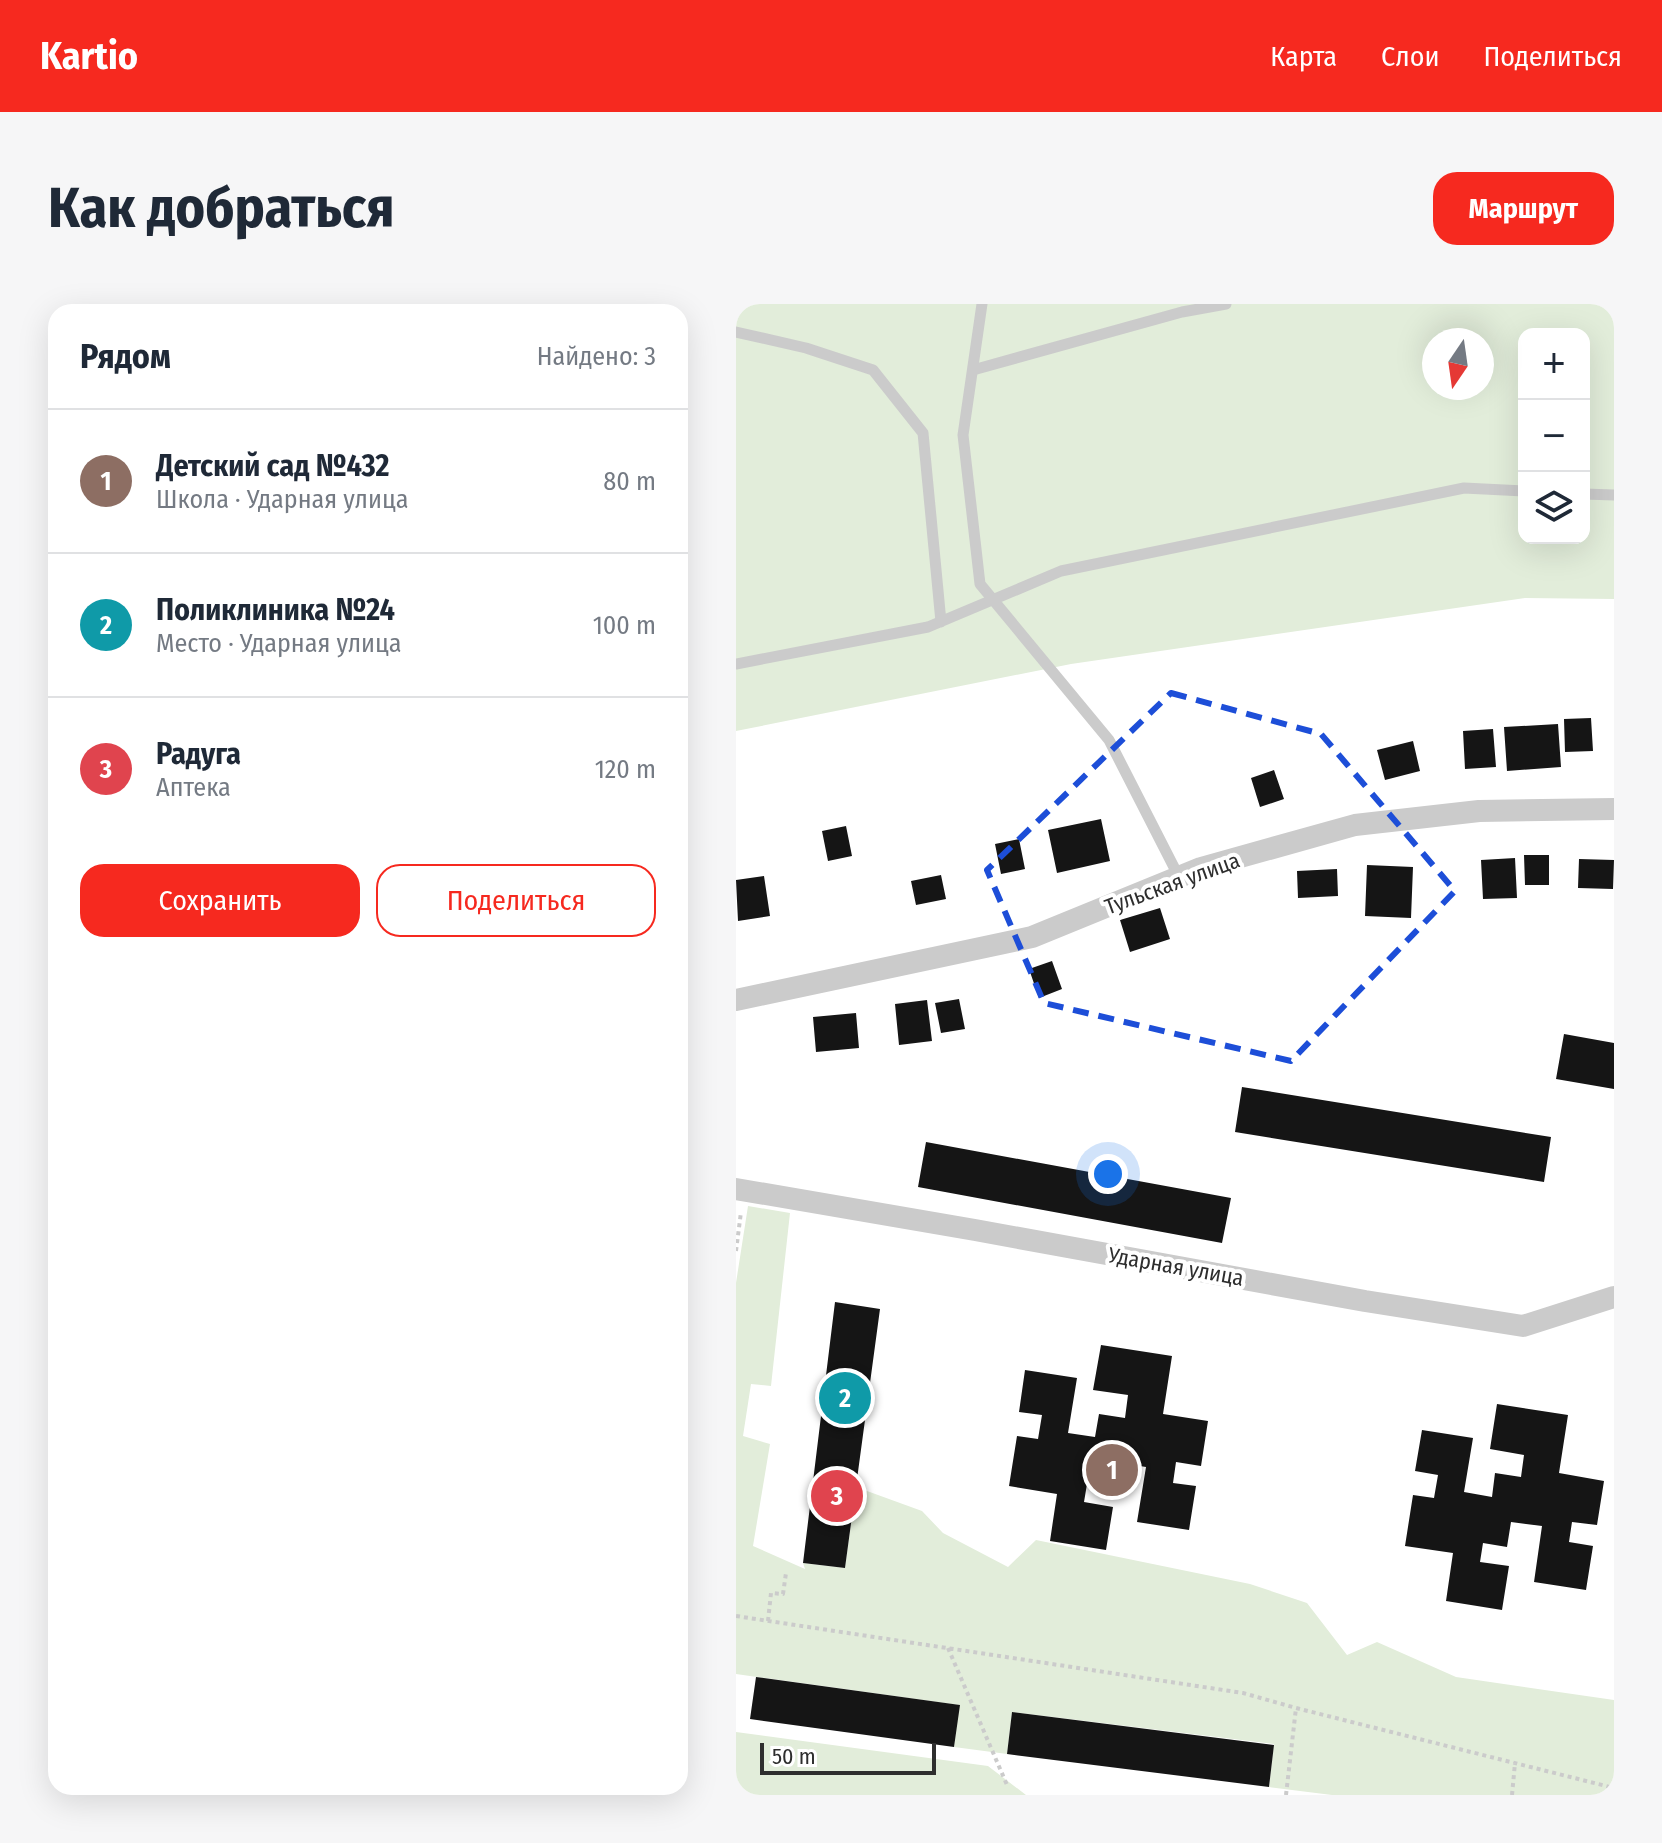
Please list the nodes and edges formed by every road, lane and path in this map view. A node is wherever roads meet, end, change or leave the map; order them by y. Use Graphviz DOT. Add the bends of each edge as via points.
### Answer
graph roads {
  1 [pos="982,304"];
  2 [pos="1226,304"];
  3 [pos="736,332"];
  4 [pos="973,370"];
  5 [pos="1518,491"];
  6 [pos="1590,494"];
  7 [pos="1614,495"];
  8 [pos="993,600"];
  9 [pos="941,622"];
  10 [pos="736,664"];
  11 [pos="1614,809"];
  12 [pos="1179,877"];
  13 [pos="736,1000"];
  14 [pos="740,1189"];
  15 [pos="736,1251"];
  16 [pos="1614,1297"];
  17 [pos="786,1573"];
  18 [pos="736,1616"];
  19 [pos="768,1621"];
  20 [pos="948,1648"];
  21 [pos="1296,1708"];
  22 [pos="1515,1763"];
  23 [pos="1007,1785"];
  24 [pos="1614,1788"];
  25 [pos="1286,1795"];
  26 [pos="1512,1795"];
  1 -- 4 [label="lane"];
  2 -- 4 [label="lane"];
  3 -- 9 [label="lane" via="873,370 923,433"];
  4 -- 8 [label="lane" via="963,435 980,584"];
  5 -- 8 [label="lane" via="1464,488 1061,571"];
  6 -- 7 [label="lane"];
  8 -- 9 [label="lane"];
  8 -- 12 [label="lane" via="1109,740"];
  9 -- 10 [label="lane"];
  11 -- 12 [label="street, Тульская улица" via="1479,811 1355,825"];
  12 -- 13 [label="street, Тульская улица" via="1032,937"];
  14 -- 15 [label="path"];
  14 -- 16 [label="street, Ударная улица" via="1523,1326"];
  17 -- 19 [label="path" via="783,1594 771,1593"];
  18 -- 19 [label="path"];
  19 -- 20 [label="path"];
  20 -- 21 [label="path" via="1243,1693"];
  20 -- 23 [label="path"];
  21 -- 22 [label="path"];
  21 -- 25 [label="path"];
  22 -- 24 [label="path"];
  22 -- 26 [label="path"];
}
